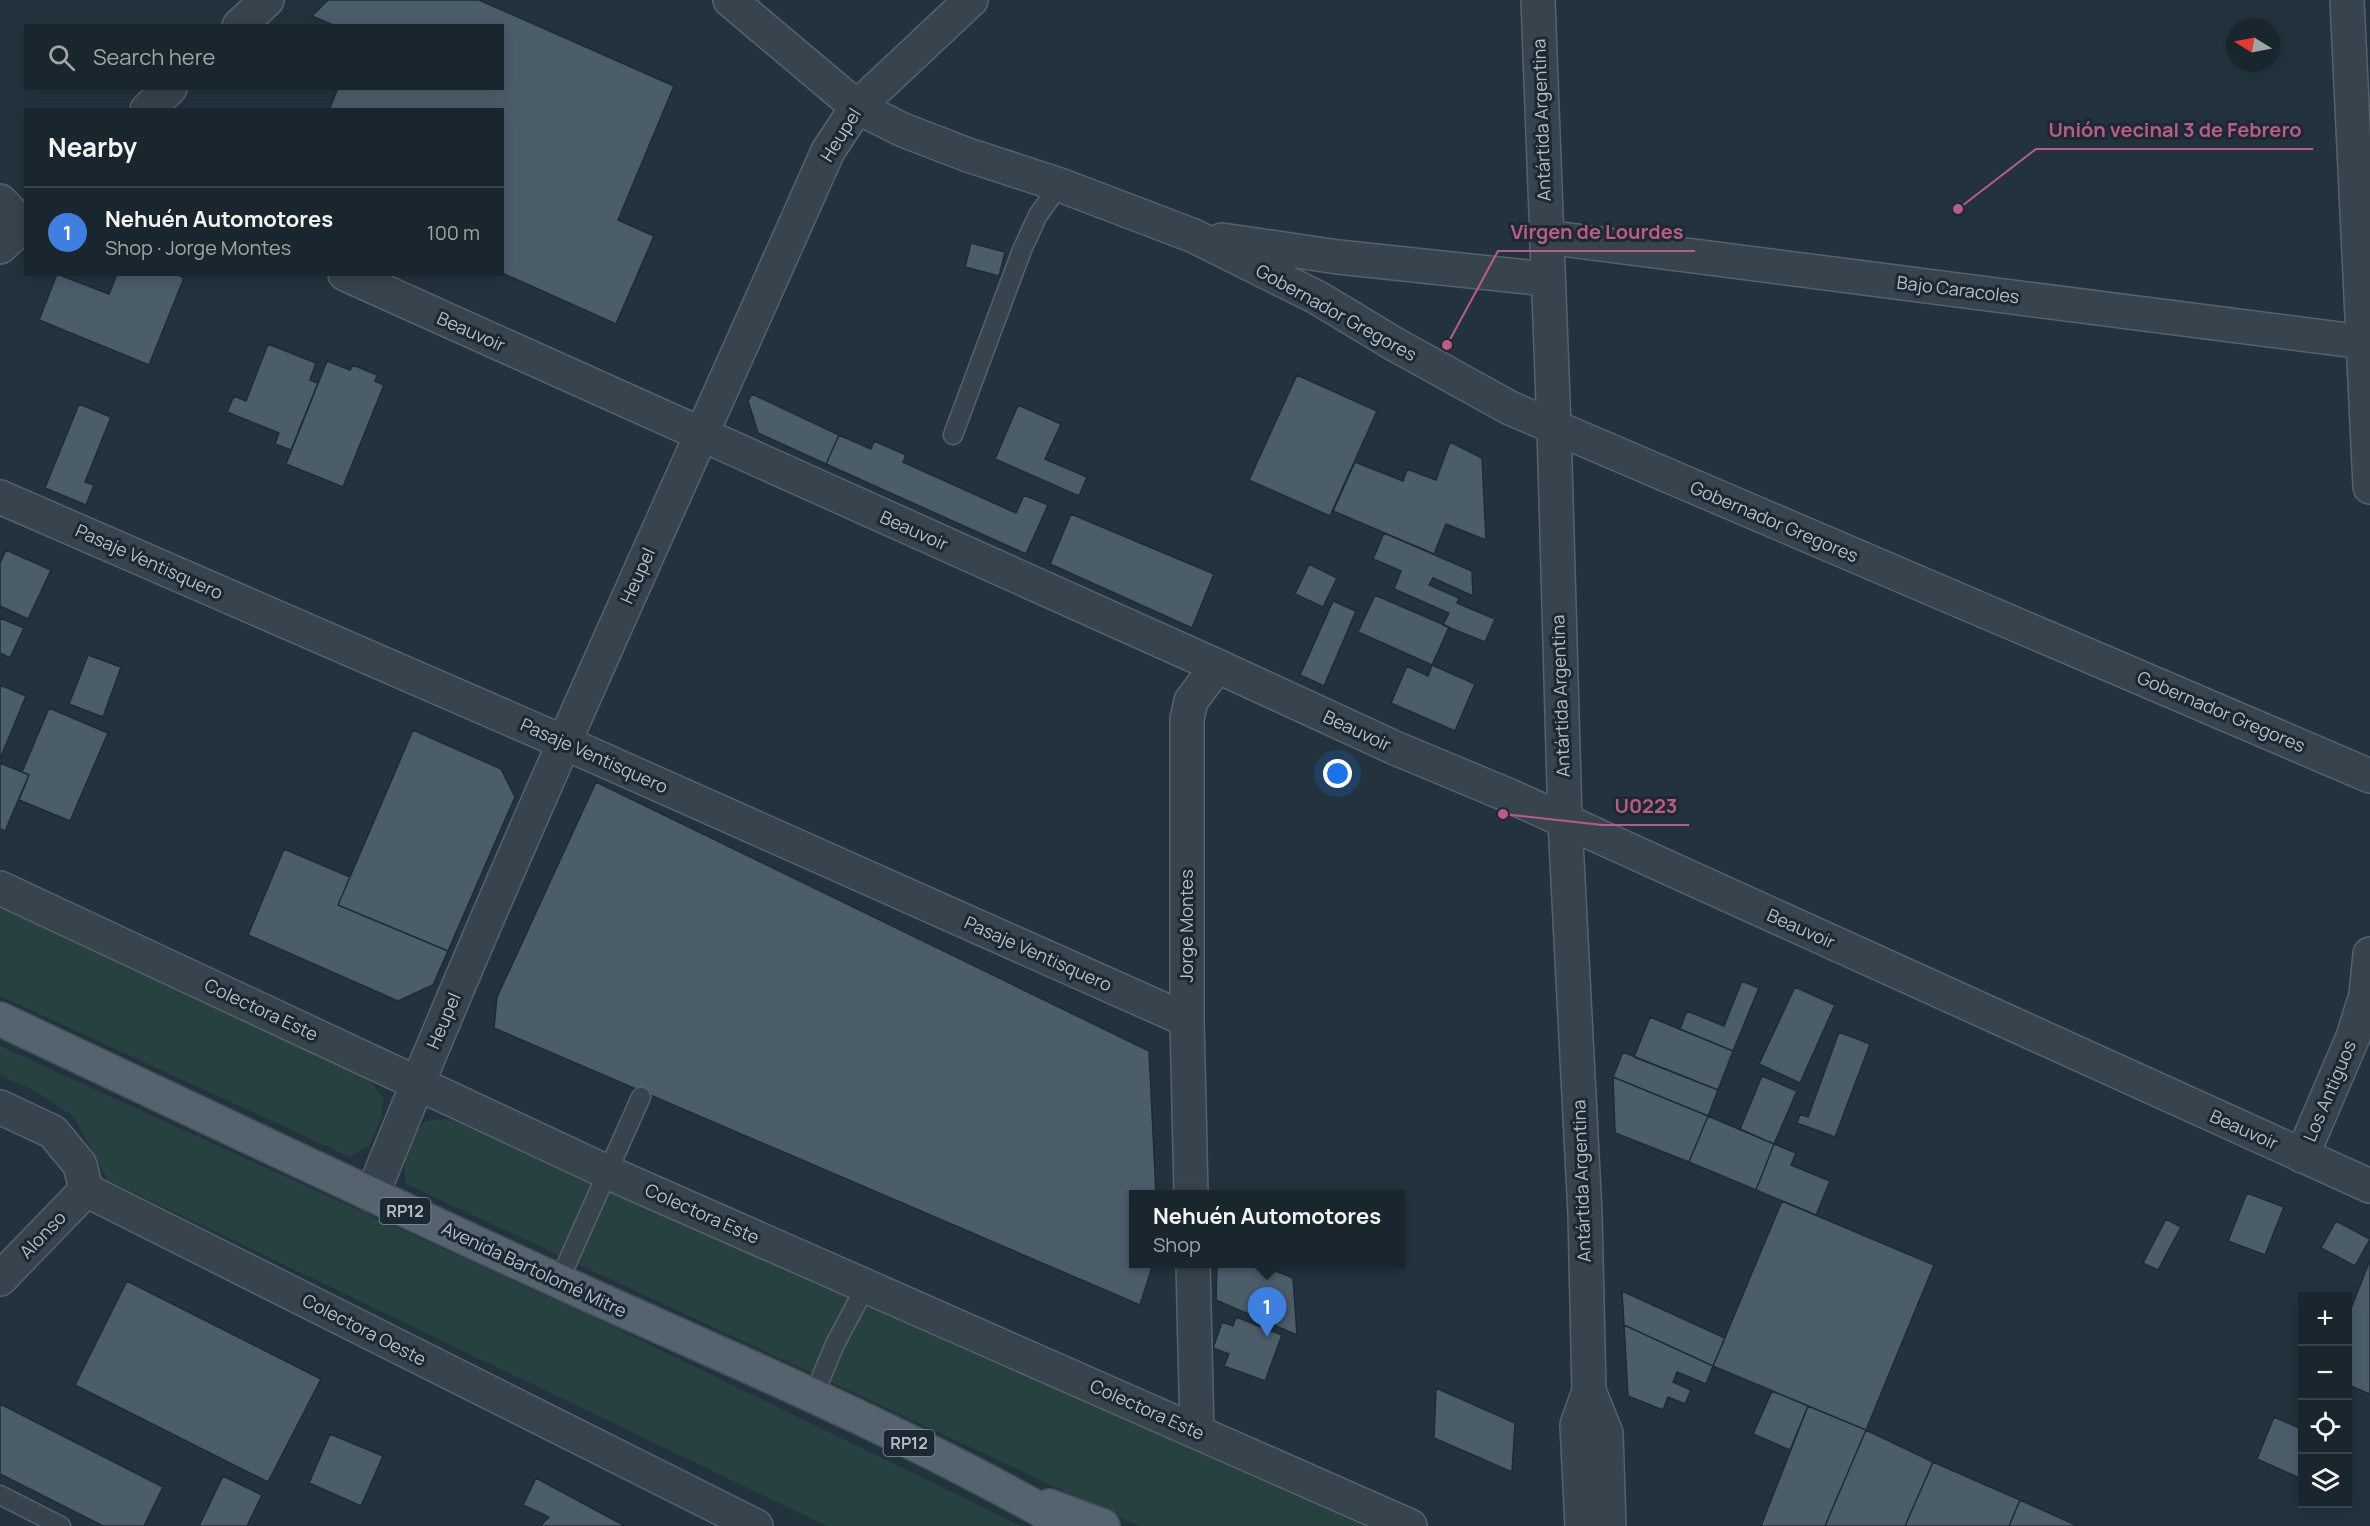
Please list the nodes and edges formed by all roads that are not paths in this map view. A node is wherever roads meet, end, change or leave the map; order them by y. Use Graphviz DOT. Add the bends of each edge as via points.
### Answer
graph roads {
  1 [pos="267,0"];
  2 [pos="730,0"];
  3 [pos="971,0"];
  4 [pos="1538,0"];
  5 [pos="2347,0"];
  6 [pos="241,24"];
  7 [pos="168,90"];
  8 [pos="857,106"];
  9 [pos="149,108"];
  10 [pos="1060,185"];
  11 [pos="0,201"];
  12 [pos="16,231"];
  13 [pos="1194,236"];
  14 [pos="1546,237"];
  15 [pos="349,276"];
  16 [pos="1547,279"];
  17 [pos="2367,343"];
  18 [pos="1554,428"];
  19 [pos="952,435"];
  20 [pos="702,436"];
  21 [pos="2370,487"];
  22 [pos="0,496"];
  23 [pos="1217,666"];
  24 [pos="563,742"];
  25 [pos="2370,776"];
  26 [pos="1565,821"];
  27 [pos="0,888"];
  28 [pos="2370,954"];
  29 [pos="0,1019"];
  30 [pos="1187,1020"];
  31 [pos="417,1083"];
  32 [pos="641,1097"];
  33 [pos="0,1107"];
  34 [pos="2302,1156"];
  35 [pos="607,1172"];
  36 [pos="2370,1186"];
  37 [pos="86,1190"];
  38 [pos="1191,1190"];
  39 [pos="372,1196"];
  40 [pos="1193,1268"];
  41 [pos="0,1279"];
  42 [pos="559,1281"];
  43 [pos="866,1286"];
  44 [pos="1589,1391"];
  45 [pos="813,1397"];
  46 [pos="1197,1432"];
  47 [pos="1004,1489"];
  48 [pos="0,1495"];
  49 [pos="710,1517"];
  50 [pos="61,1526"];
  51 [pos="756,1526"];
  52 [pos="1069,1526"];
  53 [pos="1103,1526"];
  54 [pos="1410,1526"];
  55 [pos="1582,1526"];
  56 [pos="1610,1526"];
  1 -- 6 [label="street"];
  2 -- 8 [label="street, Gobernador Gregores"];
  3 -- 8 [label="street, Heupel"];
  4 -- 14 [label="street, Antártida Argentina"];
  5 -- 17 [label="street"];
  7 -- 9 [label="street"];
  8 -- 10 [label="street, Gobernador Gregores" via="903,130"];
  8 -- 20 [label="street, Heupel" via="828,152"];
  10 -- 13 [label="street, Gobernador Gregores"];
  10 -- 19 [label="lane" via="1038,215 1022,250"];
  11 -- 12 [label="street"];
  13 -- 16 [label="street, Gobernador Gregores" via="1338,257"];
  13 -- 18 [label="street, Gobernador Gregores" via="1318,298 1462,383"];
  14 -- 16 [label="street, Antártida Argentina"];
  14 -- 17 [label="street, Bajo Caracoles"];
  15 -- 20 [label="street, Beauvoir"];
  16 -- 18 [label="street, Antártida Argentina"];
  17 -- 21 [label="street"];
  18 -- 25 [label="street, Gobernador Gregores"];
  18 -- 26 [label="street, Antártida Argentina"];
  20 -- 23 [label="street, Beauvoir"];
  20 -- 24 [label="street, Heupel"];
  22 -- 24 [label="street, Pasaje Ventisquero"];
  23 -- 26 [label="street, Beauvoir"];
  23 -- 30 [label="street, Jorge Montes" via="1191,701 1186,719"];
  24 -- 30 [label="street, Pasaje Ventisquero"];
  24 -- 31 [label="street, Heupel"];
  26 -- 34 [label="street, Beauvoir"];
  26 -- 44 [label="street, Antártida Argentina" via="1585,1214"];
  27 -- 31 [label="street, Colectora Este"];
  28 -- 34 [label="street, Los Antiguos" via="2366,995 2353,1037"];
  29 -- 39 [label="main road, Avenida Bartolomé Mitre / RP12"];
  30 -- 38 [label="street, Jorge Montes"];
  31 -- 35 [label="street, Colectora Este"];
  31 -- 39 [label="street, Heupel"];
  32 -- 35 [label="lane"];
  33 -- 37 [label="street" via="53,1132 80,1165"];
  34 -- 36 [label="street, Beauvoir"];
  35 -- 42 [label="lane"];
  35 -- 43 [label="street, Colectora Este"];
  37 -- 41 [label="street, Alonso"];
  37 -- 49 [label="street, Colectora Oeste"];
  39 -- 42 [label="main road, Avenida Bartolomé Mitre / RP12"];
  40 -- 46 [label="street"];
  42 -- 45 [label="main road, Avenida Bartolomé Mitre / RP12"];
  43 -- 45 [label="lane"];
  43 -- 46 [label="street, Colectora Este"];
  44 -- 55 [label="street, Antártida Argentina" via="1577,1425"];
  44 -- 56 [label="street, Antártida Argentina" via="1606,1433"];
  45 -- 47 [label="main road, Avenida Bartolomé Mitre / RP12"];
  46 -- 54 [label="street, Colectora Este"];
  47 -- 52 [label="main road, Avenida Bartolomé Mitre / RP12"];
  47 -- 53 [label="main road, Avenida Bartolomé Mitre / RP12"];
  48 -- 50 [label="lane"];
  49 -- 51 [label="street, Colectora Oeste"];
}
